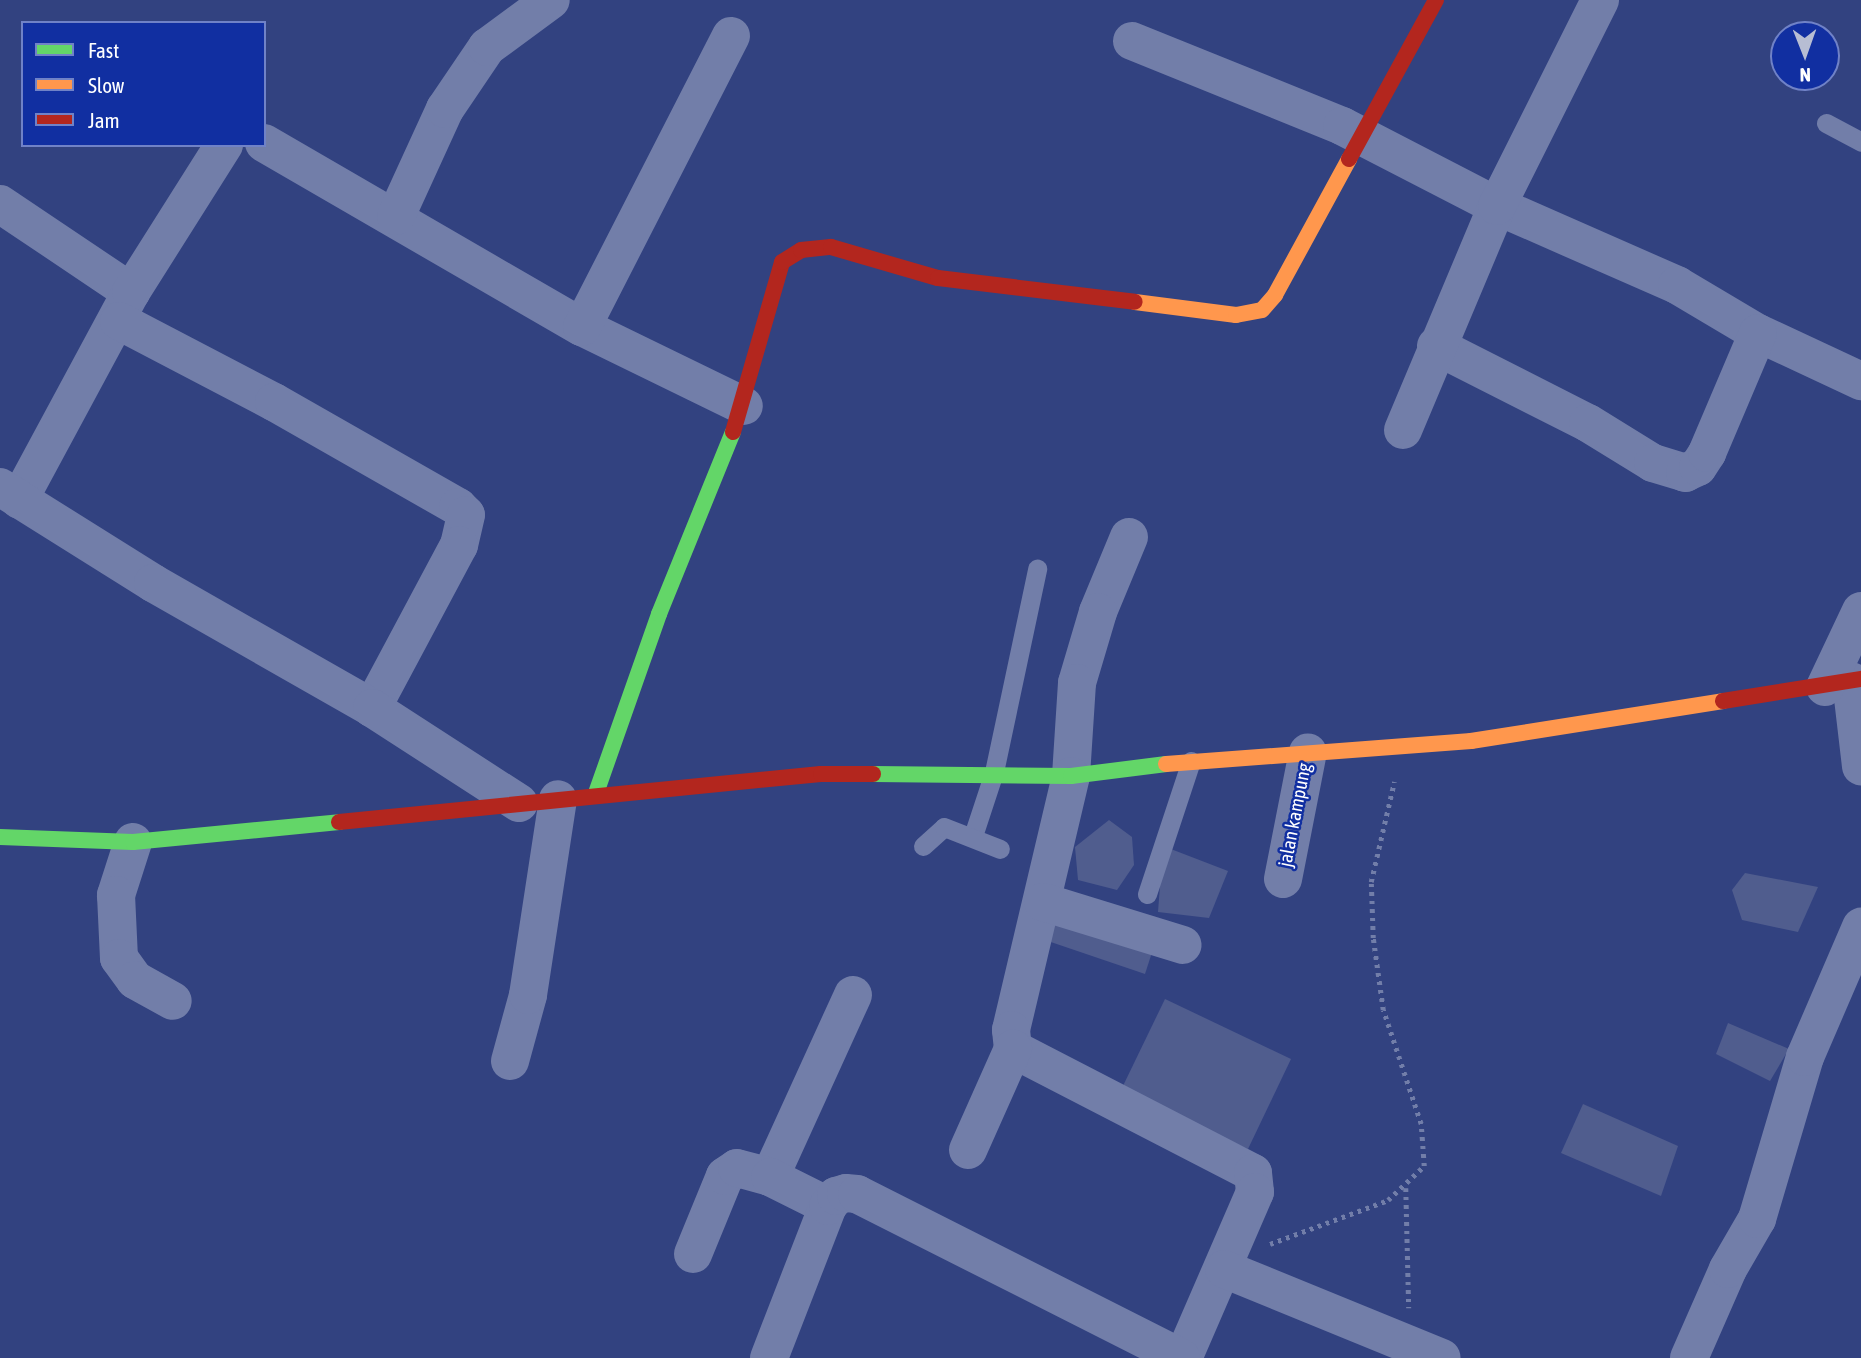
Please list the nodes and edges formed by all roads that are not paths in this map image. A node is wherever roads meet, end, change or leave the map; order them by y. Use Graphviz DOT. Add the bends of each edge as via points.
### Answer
graph roads {
  1 [pos="551,0"];
  2 [pos="1436,0"];
  3 [pos="1600,0"];
  4 [pos="731,36"];
  5 [pos="1132,41"];
  6 [pos="1826,123"];
  7 [pos="1362,138"];
  8 [pos="1861,142"];
  9 [pos="266,144"];
  10 [pos="223,147"];
  11 [pos="0,204"];
  12 [pos="1497,205"];
  13 [pos="396,216"];
  14 [pos="125,306"];
  15 [pos="582,327"];
  16 [pos="1758,333"];
  17 [pos="1436,346"];
  18 [pos="1861,381"];
  19 [pos="744,406"];
  20 [pos="1403,430"];
  21 [pos="10,494"];
  22 [pos="1129,537"];
  23 [pos="1037,569"];
  24 [pos="1861,611"];
  25 [pos="1846,682"];
  26 [pos="372,708"];
  27 [pos="1307,752"];
  28 [pos="1191,761"];
  29 [pos="1861,766"];
  30 [pos="994,772"];
  31 [pos="1071,776"];
  32 [pos="576,798"];
  33 [pos="519,803"];
  34 [pos="973,836"];
  35 [pos="0,837"];
  36 [pos="133,842"];
  37 [pos="923,846"];
  38 [pos="1000,849"];
  39 [pos="1283,878"];
  40 [pos="1147,894"];
  41 [pos="1043,902"];
  42 [pos="1861,927"];
  43 [pos="1183,945"];
  44 [pos="853,995"];
  45 [pos="173,1001"];
  46 [pos="1013,1049"];
  47 [pos="510,1060"];
  48 [pos="968,1150"];
  49 [pos="770,1177"];
  50 [pos="828,1206"];
  51 [pos="693,1254"];
  52 [pos="1225,1265"];
  53 [pos="1426,1351"];
  54 [pos="769,1358"];
  55 [pos="1182,1358"];
  56 [pos="1689,1358"];
  1 -- 13 [label="street" via="487,47 445,110"];
  2 -- 7 [label="street"];
  3 -- 12 [label="street"];
  4 -- 15 [label="street"];
  5 -- 7 [label="street"];
  6 -- 8 [label="lane"];
  7 -- 12 [label="street"];
  7 -- 19 [label="street" via="1262,310 1236,315 965,281 831,247 801,250 782,262"];
  9 -- 13 [label="street"];
  10 -- 14 [label="street"];
  11 -- 14 [label="street"];
  12 -- 16 [label="street" via="1677,285"];
  12 -- 17 [label="street"];
  13 -- 15 [label="street"];
  14 -- 21 [label="street"];
  14 -- 26 [label="street" via="274,402 466,515 459,545"];
  15 -- 19 [label="street"];
  16 -- 17 [label="street" via="1707,453 1698,467 1685,473 1653,463 1588,423"];
  16 -- 18 [label="street"];
  17 -- 20 [label="street"];
  19 -- 32 [label="street" via="659,614"];
  21 -- 26 [label="street" via="153,583"];
  22 -- 31 [label="street" via="1098,612 1077,683"];
  23 -- 30 [label="lane"];
  24 -- 25 [label="street"];
  25 -- 27 [label="street" via="1471,741"];
  25 -- 29 [label="street"];
  26 -- 33 [label="street"];
  27 -- 28 [label="street"];
  27 -- 39 [label="street, jalan kampung"];
  28 -- 31 [label="street"];
  28 -- 40 [label="lane"];
  30 -- 31 [label="street"];
  30 -- 32 [label="street" via="821,774"];
  30 -- 34 [label="lane"];
  31 -- 41 [label="street"];
  32 -- 33 [label="street"];
  32 -- 47 [label="street"];
  33 -- 36 [label="street"];
  34 -- 37 [label="lane" via="944,827"];
  34 -- 38 [label="lane"];
  35 -- 36 [label="street"];
  36 -- 45 [label="street" via="116,895 119,958 135,980"];
  41 -- 43 [label="street"];
  41 -- 46 [label="street" via="1012,1023"];
  42 -- 56 [label="street" via="1805,1057 1756,1219"];
  44 -- 49 [label="street"];
  46 -- 48 [label="street"];
  46 -- 52 [label="street" via="1253,1173 1255,1192"];
  49 -- 50 [label="street"];
  49 -- 51 [label="street" via="747,1169 729,1171"];
  50 -- 54 [label="street"];
  50 -- 55 [label="street" via="836,1196 857,1194"];
  52 -- 53 [label="street"];
  52 -- 55 [label="street"];
}
